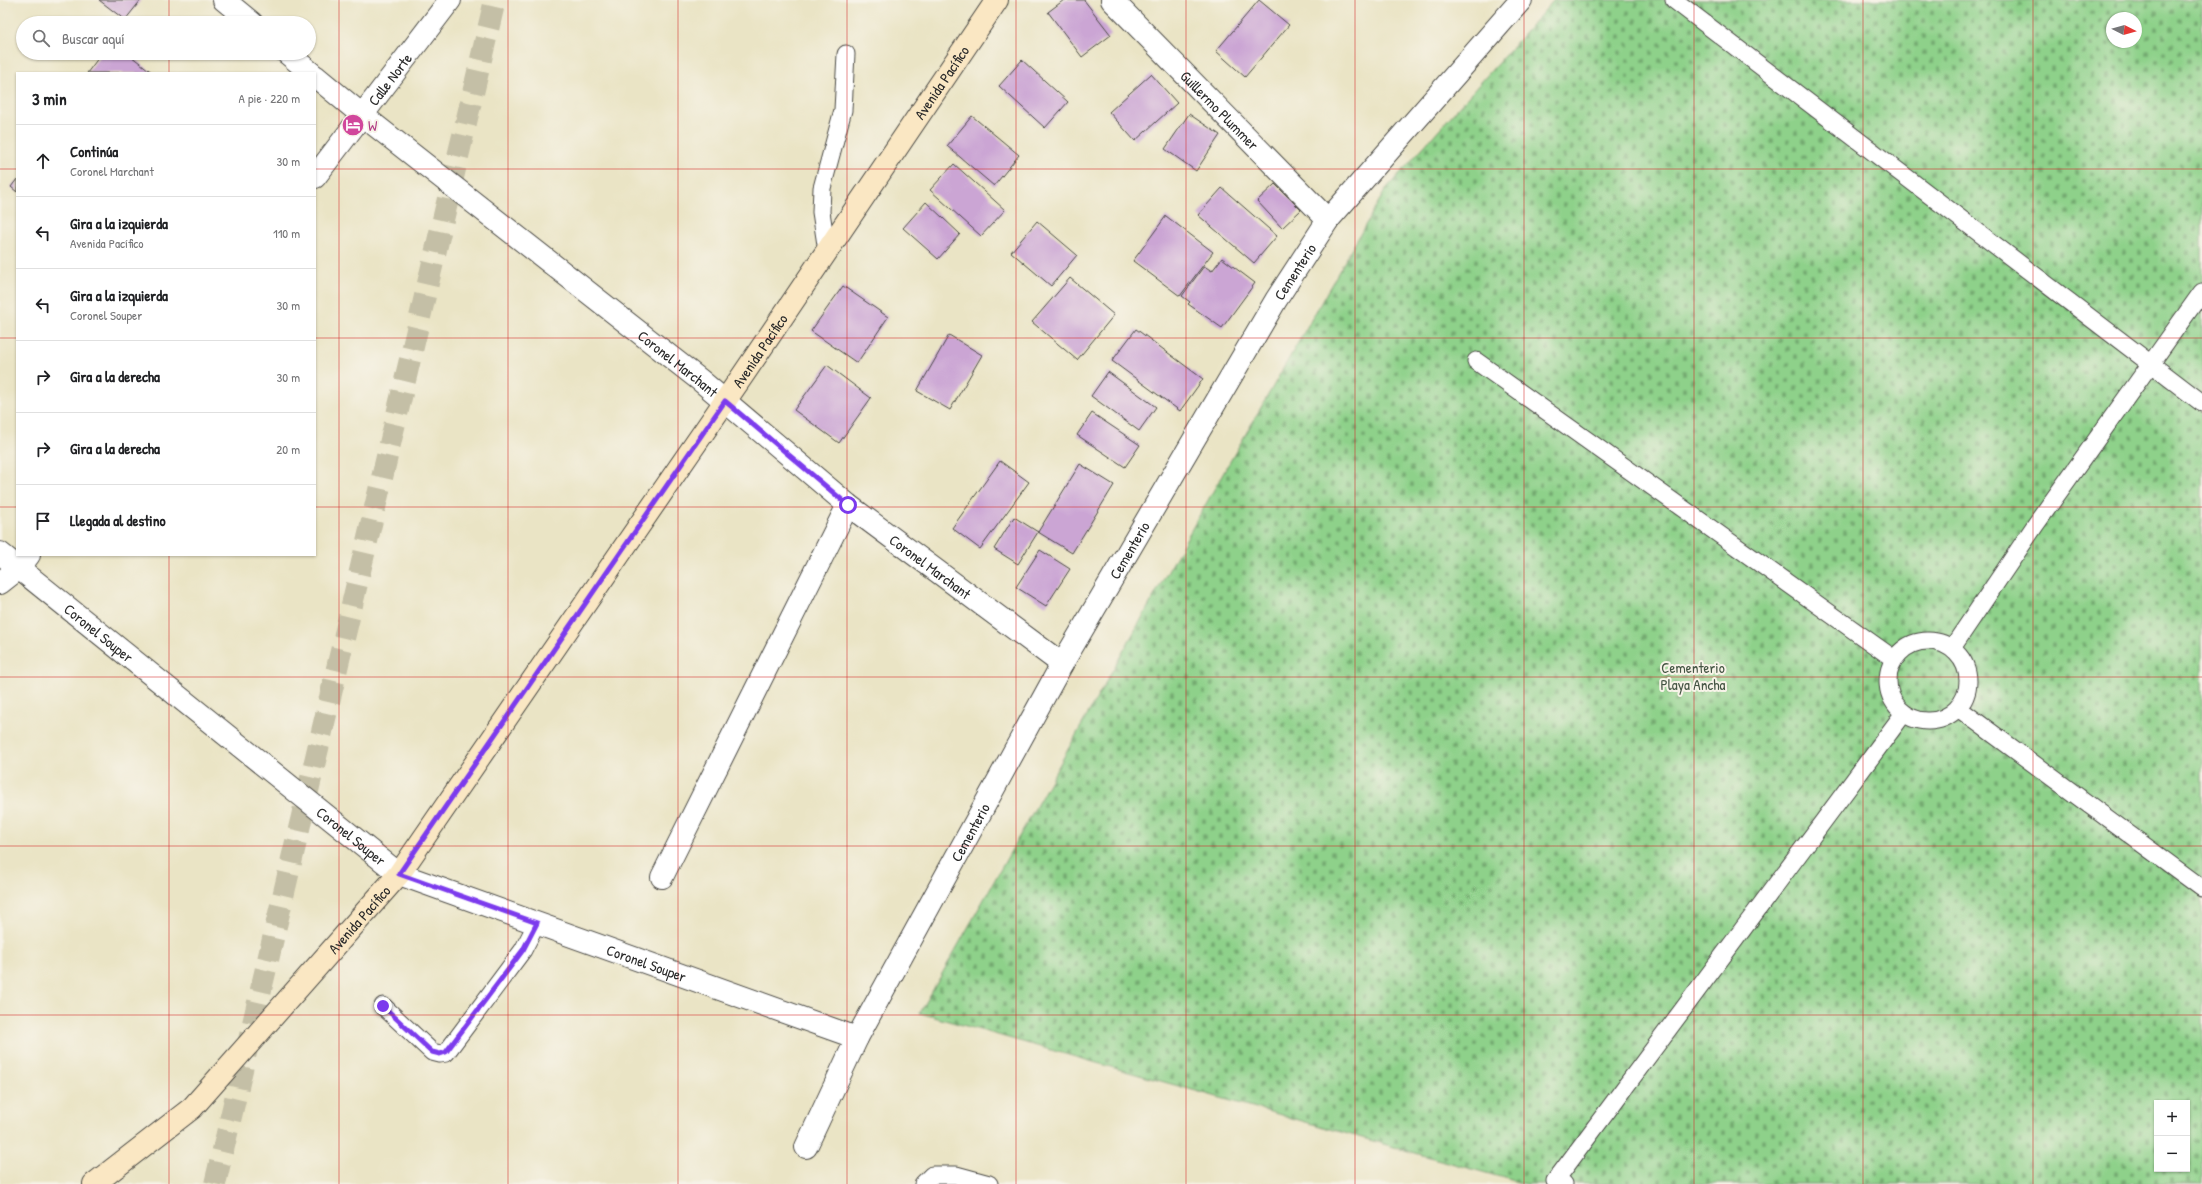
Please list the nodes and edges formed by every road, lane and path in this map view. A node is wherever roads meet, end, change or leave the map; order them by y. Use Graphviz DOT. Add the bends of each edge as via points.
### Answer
graph roads {
  1 [pos="224,0"];
  2 [pos="450,0"];
  3 [pos="997,0"];
  4 [pos="1112,0"];
  5 [pos="1521,0"];
  6 [pos="1674,0"];
  7 [pos="243,16"];
  8 [pos="846,54"];
  9 [pos="296,60"];
  10 [pos="310,72"];
  11 [pos="316,77"];
  12 [pos="362,115"];
  13 [pos="316,176"];
  14 [pos="1328,220"];
  15 [pos="827,251"];
  16 [pos="2202,292"];
  17 [pos="1476,361"];
  18 [pos="2150,365"];
  19 [pos="725,401"];
  20 [pos="2202,403"];
  21 [pos="848,505"];
  22 [pos="0,554"];
  23 [pos="24,562"];
  24 [pos="0,583"];
  25 [pos="1952,648"];
  26 [pos="1894,659"];
  27 [pos="1062,664"];
  28 [pos="1958,708"];
  29 [pos="1904,713"];
  30 [pos="399,874"];
  31 [pos="662,877"];
  32 [pos="2202,888"];
  33 [pos="537,923"];
  34 [pos="383,1006"];
  35 [pos="856,1038"];
  36 [pos="806,1147"];
  37 [pos="94,1184"];
  38 [pos="923,1184"];
  39 [pos="989,1184"];
  40 [pos="1564,1184"];
  1 -- 7 [label="street"];
  2 -- 12 [label="street, Calle Norte"];
  3 -- 15 [label="street, Avenida Pacífico"];
  4 -- 14 [label="street, Guillermo Plummer"];
  5 -- 14 [label="street, Cementerio"];
  6 -- 18 [label="lane"];
  8 -- 15 [label="lane" via="844,110 822,188 821,212"];
  9 -- 10 [label="street"];
  11 -- 12 [label="street, Coronel Marchant"];
  12 -- 13 [label="street, Calle Norte"];
  12 -- 19 [label="street, Coronel Marchant"];
  14 -- 27 [label="street, Cementerio" via="1276,300"];
  15 -- 19 [label="street, Avenida Pacífico"];
  16 -- 18 [label="lane"];
  17 -- 26 [label="lane"];
  18 -- 20 [label="lane"];
  18 -- 25 [label="lane" via="2036,524"];
  19 -- 21 [label="street, Coronel Marchant"];
  19 -- 30 [label="street, Avenida Pacífico"];
  21 -- 27 [label="street, Coronel Marchant"];
  21 -- 31 [label="street"];
  22 -- 23 [label="street, Coronel Souper"];
  23 -- 24 [label="street"];
  23 -- 30 [label="street, Coronel Souper"];
  25 -- 26 [label="lane" via="1938,642 1921,641 1905,647"];
  25 -- 28 [label="lane" via="1963,661 1968,676 1966,693"];
  26 -- 29 [label="lane" via="1888,673 1888,688 1894,702"];
  27 -- 35 [label="street, Cementerio"];
  28 -- 29 [label="lane" via="1947,717 1932,721 1917,720"];
  28 -- 32 [label="lane"];
  29 -- 40 [label="lane" via="1555,1181"];
  30 -- 33 [label="street, Coronel Souper"];
  30 -- 37 [label="street, Avenida Pacífico" via="192,1108"];
  33 -- 34 [label="lane" via="523,950 446,1052 432,1052"];
  33 -- 35 [label="street, Coronel Souper"];
  35 -- 36 [label="street, Cementerio"];
  38 -- 39 [label="lane" via="932,1175 956,1175"];
}
